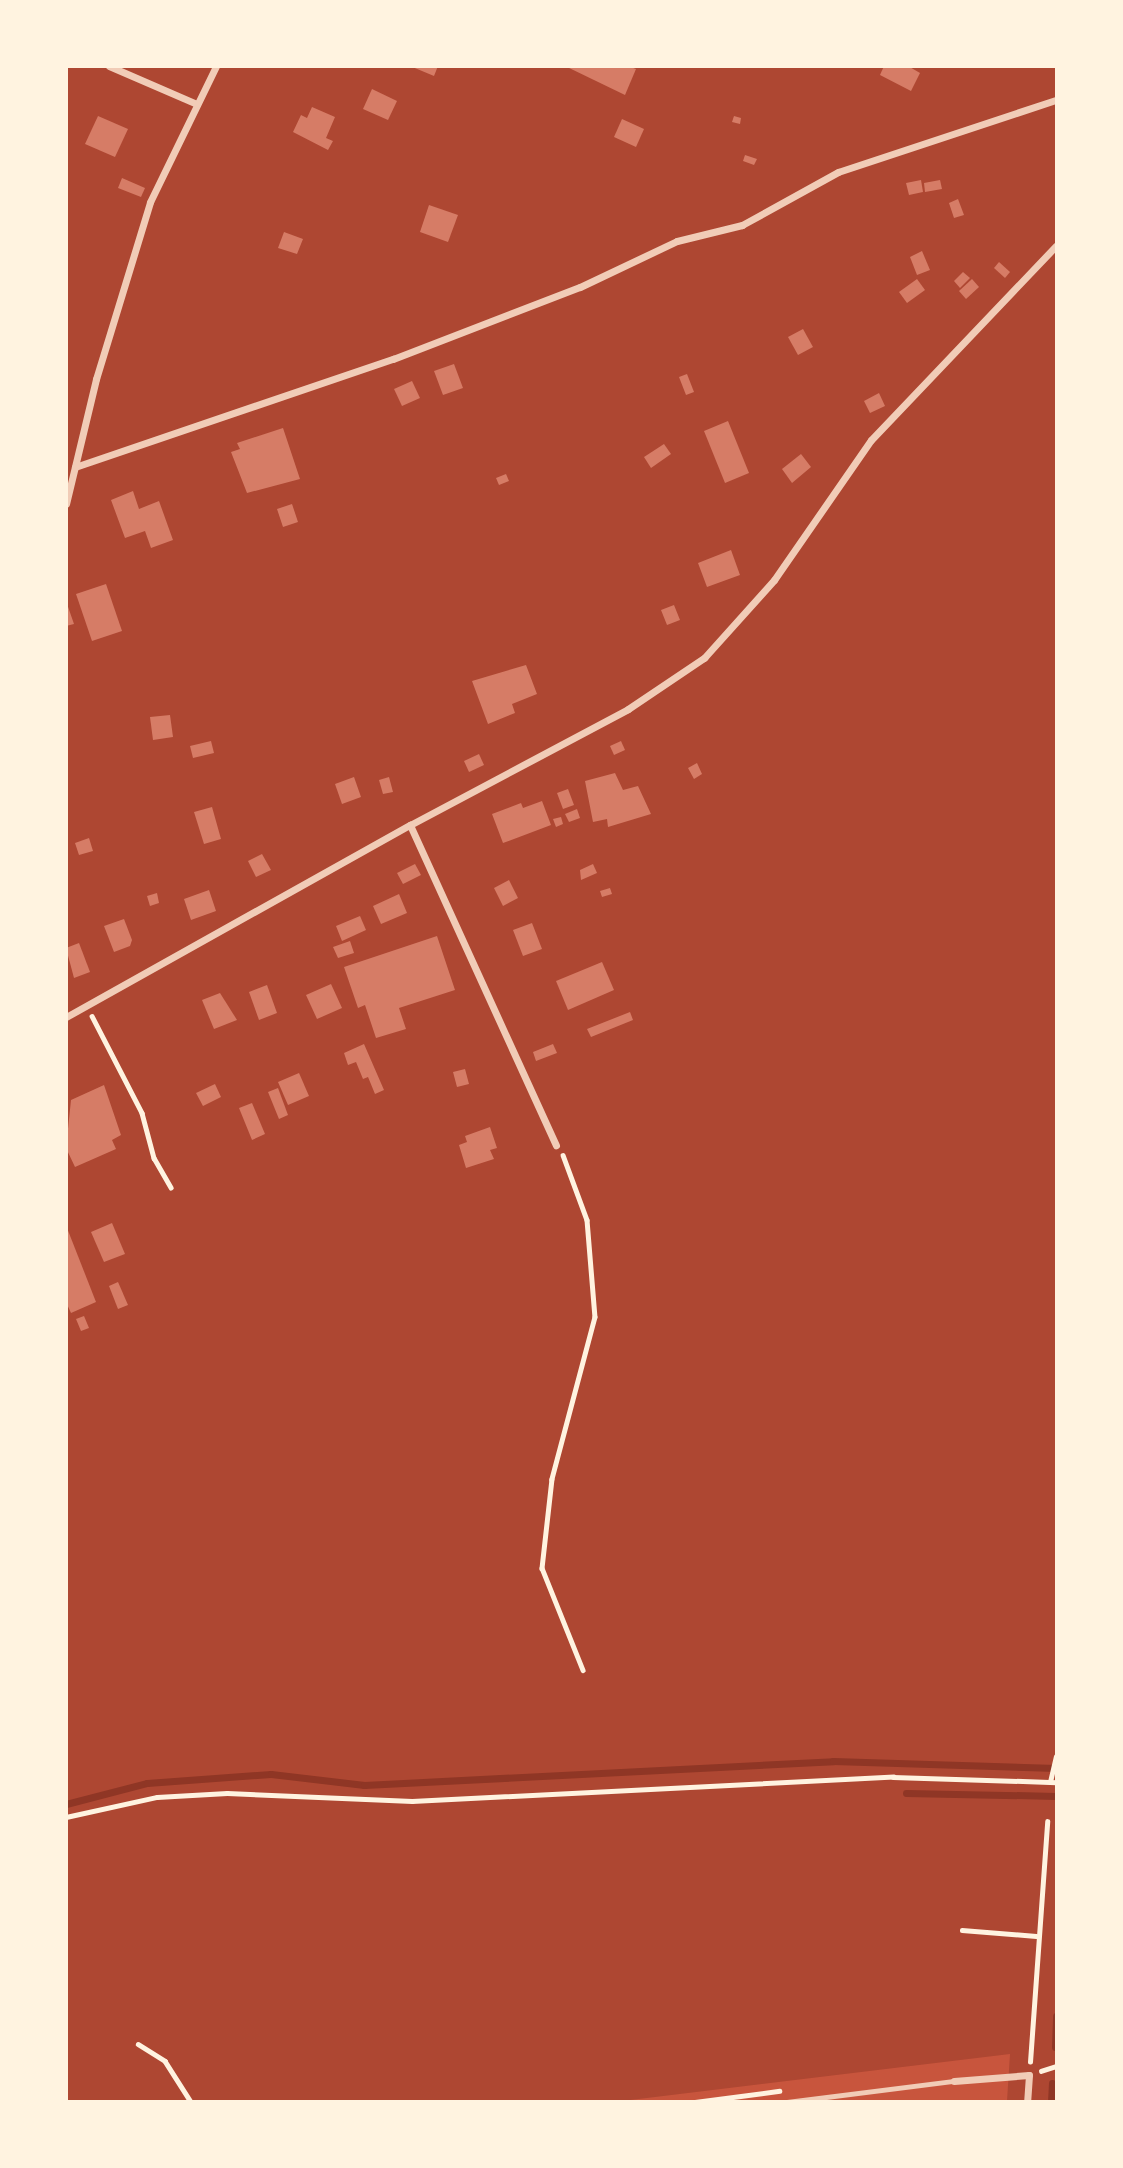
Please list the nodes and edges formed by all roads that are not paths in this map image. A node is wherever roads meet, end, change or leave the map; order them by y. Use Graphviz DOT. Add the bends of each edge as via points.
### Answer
graph roads {
  1 [pos="109,66"];
  2 [pos="216,66"];
  3 [pos="1056,100"];
  4 [pos="197,104"];
  5 [pos="1056,246"];
  6 [pos="75,467"];
  7 [pos="66,504"];
  8 [pos="410,825"];
  9 [pos="66,1017"];
  10 [pos="556,1145"];
  11 [pos="954,2081"];
  12 [pos="787,2102"];
  13 [pos="1027,2102"];
  1 -- 4 [label="street"];
  2 -- 4 [label="street"];
  3 -- 6 [label="street" via="838,172 742,225 677,241 580,288 404,355"];
  4 -- 6 [label="street" via="150,202"];
  5 -- 8 [label="street" via="871,440 774,580 704,658 628,709"];
  6 -- 7 [label="street"];
  8 -- 9 [label="street"];
  8 -- 10 [label="street"];
  11 -- 12 [label="lane"];
  11 -- 13 [label="street" via="1029,2075"];
}
